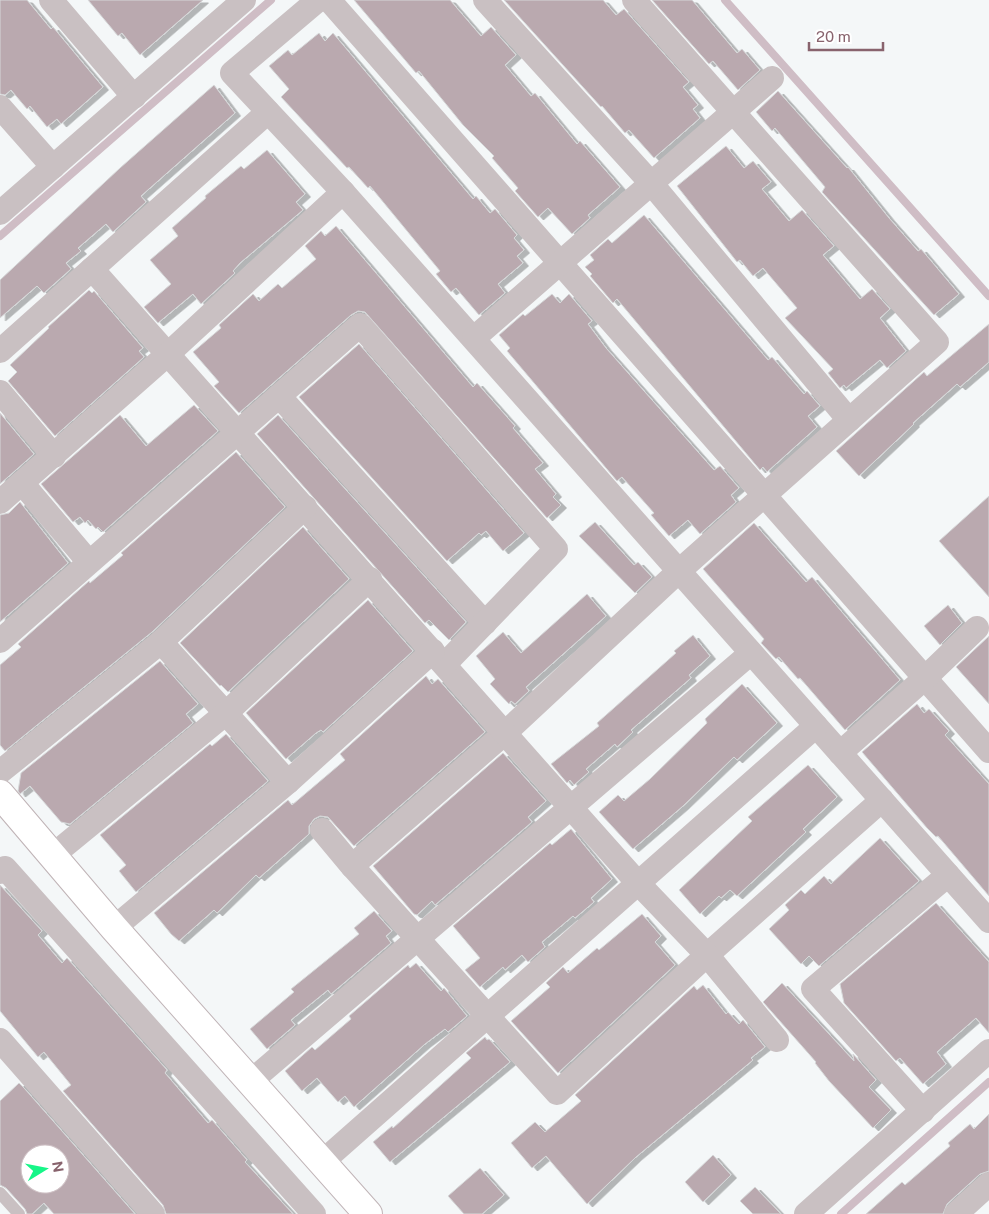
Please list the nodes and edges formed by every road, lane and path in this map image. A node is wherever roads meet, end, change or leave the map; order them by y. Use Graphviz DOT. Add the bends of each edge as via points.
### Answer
graph roads {
  1 [pos="51,0"];
  2 [pos="318,0"];
  3 [pos="330,0"];
  4 [pos="485,0"];
  5 [pos="634,0"];
  6 [pos="236,2"];
  7 [pos="772,78"];
  8 [pos="134,96"];
  9 [pos="0,107"];
  10 [pos="268,112"];
  11 [pos="733,112"];
  12 [pos="53,167"];
  13 [pos="651,183"];
  14 [pos="343,192"];
  15 [pos="0,213"];
  16 [pos="560,263"];
  17 [pos="92,269"];
  18 [pos="474,338"];
  19 [pos="0,351"];
  20 [pos="168,354"];
  21 [pos="0,392"];
  22 [pos="279,396"];
  23 [pos="850,420"];
  24 [pos="238,431"];
  25 [pos="54,456"];
  26 [pos="22,483"];
  27 [pos="764,495"];
  28 [pos="0,502"];
  29 [pos="305,507"];
  30 [pos="88,561"];
  31 [pos="679,571"];
  32 [pos="370,579"];
  33 [pos="485,623"];
  34 [pos="977,628"];
  35 [pos="0,641"];
  36 [pos="161,642"];
  37 [pos="751,653"];
  38 [pos="439,657"];
  39 [pos="925,678"];
  40 [pos="225,714"];
  41 [pos="816,726"];
  42 [pos="505,733"];
  43 [pos="989,751"];
  44 [pos="840,753"];
  45 [pos="0,772"];
  46 [pos="288,782"];
  47 [pos="0,794"];
  48 [pos="882,800"];
  49 [pos="571,807"];
  50 [pos="322,830"];
  51 [pos="52,856"];
  52 [pos="352,866"];
  53 [pos="0,872"];
  54 [pos="948,875"];
  55 [pos="637,882"];
  56 [pos="989,921"];
  57 [pos="114,928"];
  58 [pos="418,938"];
  59 [pos="707,955"];
  60 [pos="487,1015"];
  61 [pos="0,1040"];
  62 [pos="777,1040"];
  63 [pos="989,1051"];
  64 [pos="250,1082"];
  65 [pos="923,1110"];
  66 [pos="321,1163"];
  67 [pos="989,1184"];
  68 [pos="0,1193"];
  69 [pos="19,1214"];
  70 [pos="154,1214"];
  71 [pos="314,1214"];
  72 [pos="368,1214"];
  73 [pos="806,1214"];
  74 [pos="956,1214"];
  1 -- 8 [label="street"];
  2 -- 10 [label="street" via="232,73"];
  3 -- 16 [label="street"];
  4 -- 13 [label="street"];
  5 -- 11 [label="street"];
  6 -- 8 [label="street"];
  7 -- 11 [label="street"];
  8 -- 12 [label="street"];
  9 -- 12 [label="street"];
  10 -- 14 [label="street"];
  10 -- 17 [label="street"];
  11 -- 13 [label="street"];
  11 -- 23 [label="street" via="937,342"];
  12 -- 15 [label="street"];
  13 -- 16 [label="street"];
  13 -- 23 [label="street"];
  14 -- 18 [label="street"];
  14 -- 20 [label="street"];
  16 -- 18 [label="street"];
  16 -- 27 [label="street"];
  17 -- 19 [label="street"];
  17 -- 20 [label="street"];
  18 -- 31 [label="street"];
  20 -- 24 [label="street"];
  20 -- 25 [label="street"];
  21 -- 25 [label="street"];
  22 -- 24 [label="street"];
  22 -- 33 [label="street"];
  22 -- 33 [label="street" via="360,325 556,549"];
  23 -- 27 [label="street"];
  24 -- 29 [label="street"];
  24 -- 30 [label="street"];
  25 -- 26 [label="street"];
  26 -- 28 [label="street"];
  26 -- 30 [label="street"];
  27 -- 31 [label="street"];
  27 -- 39 [label="street"];
  29 -- 32 [label="street"];
  29 -- 36 [label="street"];
  30 -- 35 [label="street"];
  31 -- 37 [label="street"];
  31 -- 42 [label="street"];
  32 -- 38 [label="street"];
  32 -- 40 [label="street"];
  33 -- 38 [label="street"];
  34 -- 39 [label="street"];
  36 -- 40 [label="street"];
  36 -- 45 [label="street"];
  37 -- 41 [label="street"];
  37 -- 49 [label="street"];
  38 -- 42 [label="street"];
  38 -- 46 [label="street"];
  39 -- 43 [label="street"];
  39 -- 44 [label="street"];
  40 -- 46 [label="street"];
  40 -- 51 [label="street"];
  41 -- 44 [label="street"];
  41 -- 55 [label="street"];
  42 -- 49 [label="street"];
  42 -- 52 [label="street"];
  44 -- 48 [label="street"];
  46 -- 57 [label="street"];
  47 -- 51 [label="street"];
  48 -- 54 [label="street"];
  48 -- 59 [label="street"];
  49 -- 55 [label="street"];
  49 -- 58 [label="street"];
  50 -- 52 [label="street"];
  51 -- 57 [label="street"];
  52 -- 58 [label="street"];
  53 -- 71 [label="street" via="5,868"];
  54 -- 56 [label="street"];
  54 -- 65 [label="street" via="813,989"];
  55 -- 59 [label="street"];
  55 -- 60 [label="street"];
  57 -- 64 [label="street"];
  58 -- 60 [label="street"];
  58 -- 64 [label="street"];
  59 -- 60 [label="street" via="556,1093"];
  59 -- 62 [label="street"];
  60 -- 66 [label="street"];
  61 -- 70 [label="street"];
  63 -- 65 [label="street"];
  64 -- 66 [label="street"];
  65 -- 73 [label="street"];
  66 -- 72 [label="street"];
  67 -- 74 [label="street"];
  68 -- 69 [label="lane"];
}
